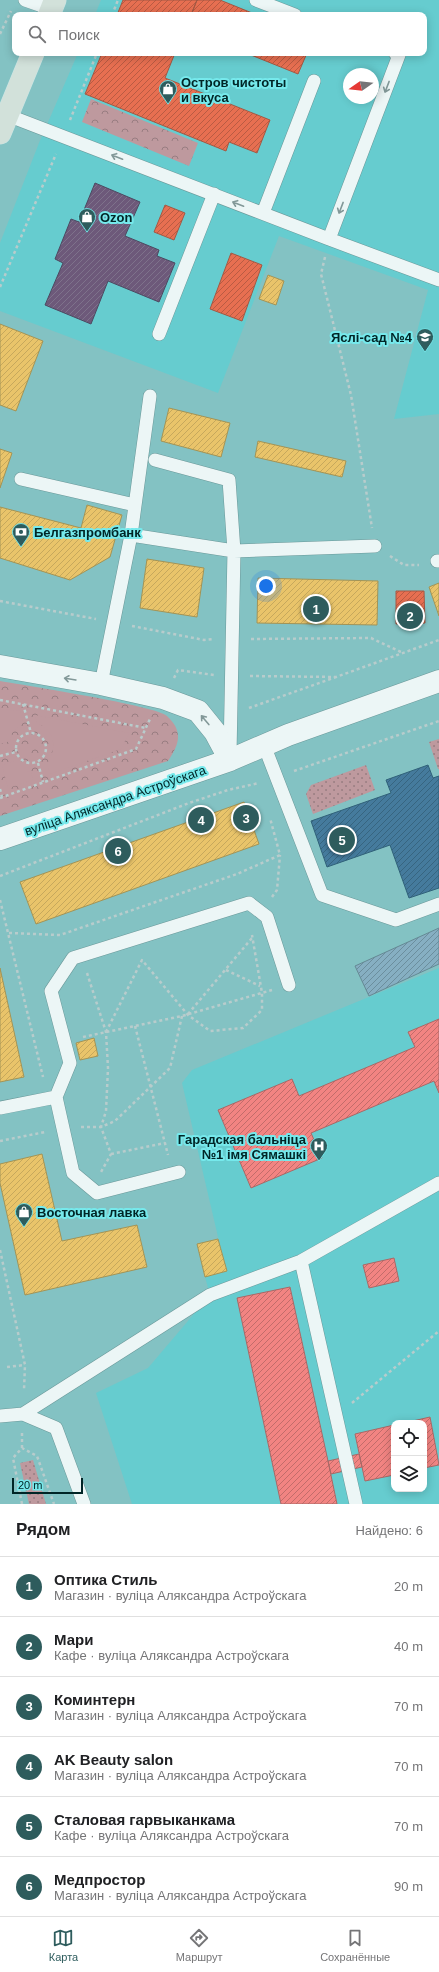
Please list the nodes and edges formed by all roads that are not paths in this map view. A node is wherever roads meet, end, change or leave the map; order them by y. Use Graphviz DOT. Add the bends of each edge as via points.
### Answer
graph roads {
  1 [pos="25,0"];
  2 [pos="256,0"];
  3 [pos="52,8"];
  4 [pos="288,12"];
  5 [pos="32,56"];
  6 [pos="399,56"];
  7 [pos="314,81"];
  8 [pos="4,124"];
  9 [pos="214,194"];
  10 [pos="263,213"];
  11 [pos="329,238"];
  12 [pos="439,280"];
  13 [pos="159,334"];
  14 [pos="150,396"];
  15 [pos="155,460"];
  16 [pos="21,479"];
  17 [pos="135,505"];
  18 [pos="131,535"];
  19 [pos="375,546"];
  20 [pos="234,551"];
  21 [pos="0,666"];
  22 [pos="439,681"];
  23 [pos="101,684"];
  24 [pos="264,745"];
  25 [pos="230,760"];
  26 [pos="0,840"];
  27 [pos="439,904"];
  28 [pos="289,985"];
  29 [pos="52,1098"];
  30 [pos="0,1108"];
  31 [pos="176,1173"];
  32 [pos="439,1183"];
  33 [pos="301,1261"];
  34 [pos="23,1414"];
  35 [pos="0,1416"];
  36 [pos="84,1504"];
  37 [pos="356,1504"];
  1 -- 3 [label="lane"];
  2 -- 4 [label="lane"];
  5 -- 8 [label="main road"];
  6 -- 11 [label="lane, one-way"];
  7 -- 10 [label="lane"];
  9 -- 8 [label="lane, one-way" via="64,137"];
  10 -- 9 [label="lane, one-way"];
  9 -- 13 [label="lane"];
  10 -- 11 [label="lane"];
  11 -- 12 [label="lane"];
  14 -- 17 [label="lane"];
  15 -- 20 [label="lane" via="229,480"];
  16 -- 17 [label="lane"];
  17 -- 18 [label="lane"];
  18 -- 20 [label="lane"];
  18 -- 23 [label="lane"];
  19 -- 20 [label="lane"];
  20 -- 25 [label="lane"];
  23 -- 21 [label="street, one-way"];
  22 -- 24 [label="street, вуліца Аляксандра Астроўскага"];
  25 -- 23 [label="street, one-way" via="215,732 198,711 163,698"];
  24 -- 25 [label="street, вуліца Аляксандра Астроўскага"];
  24 -- 27 [label="lane" via="322,895 396,920"];
  25 -- 26 [label="street, вуліца Аляксандра Астроўскага"];
  28 -- 29 [label="lane" via="267,917 249,903 73,958 51,991 70,1063"];
  29 -- 30 [label="lane"];
  29 -- 31 [label="lane" via="63,1128 73,1173 97,1193"];
  32 -- 33 [label="lane"];
  33 -- 34 [label="lane" via="210,1295"];
  33 -- 37 [label="lane"];
  34 -- 35 [label="lane"];
  34 -- 36 [label="lane" via="56,1428"];
}
